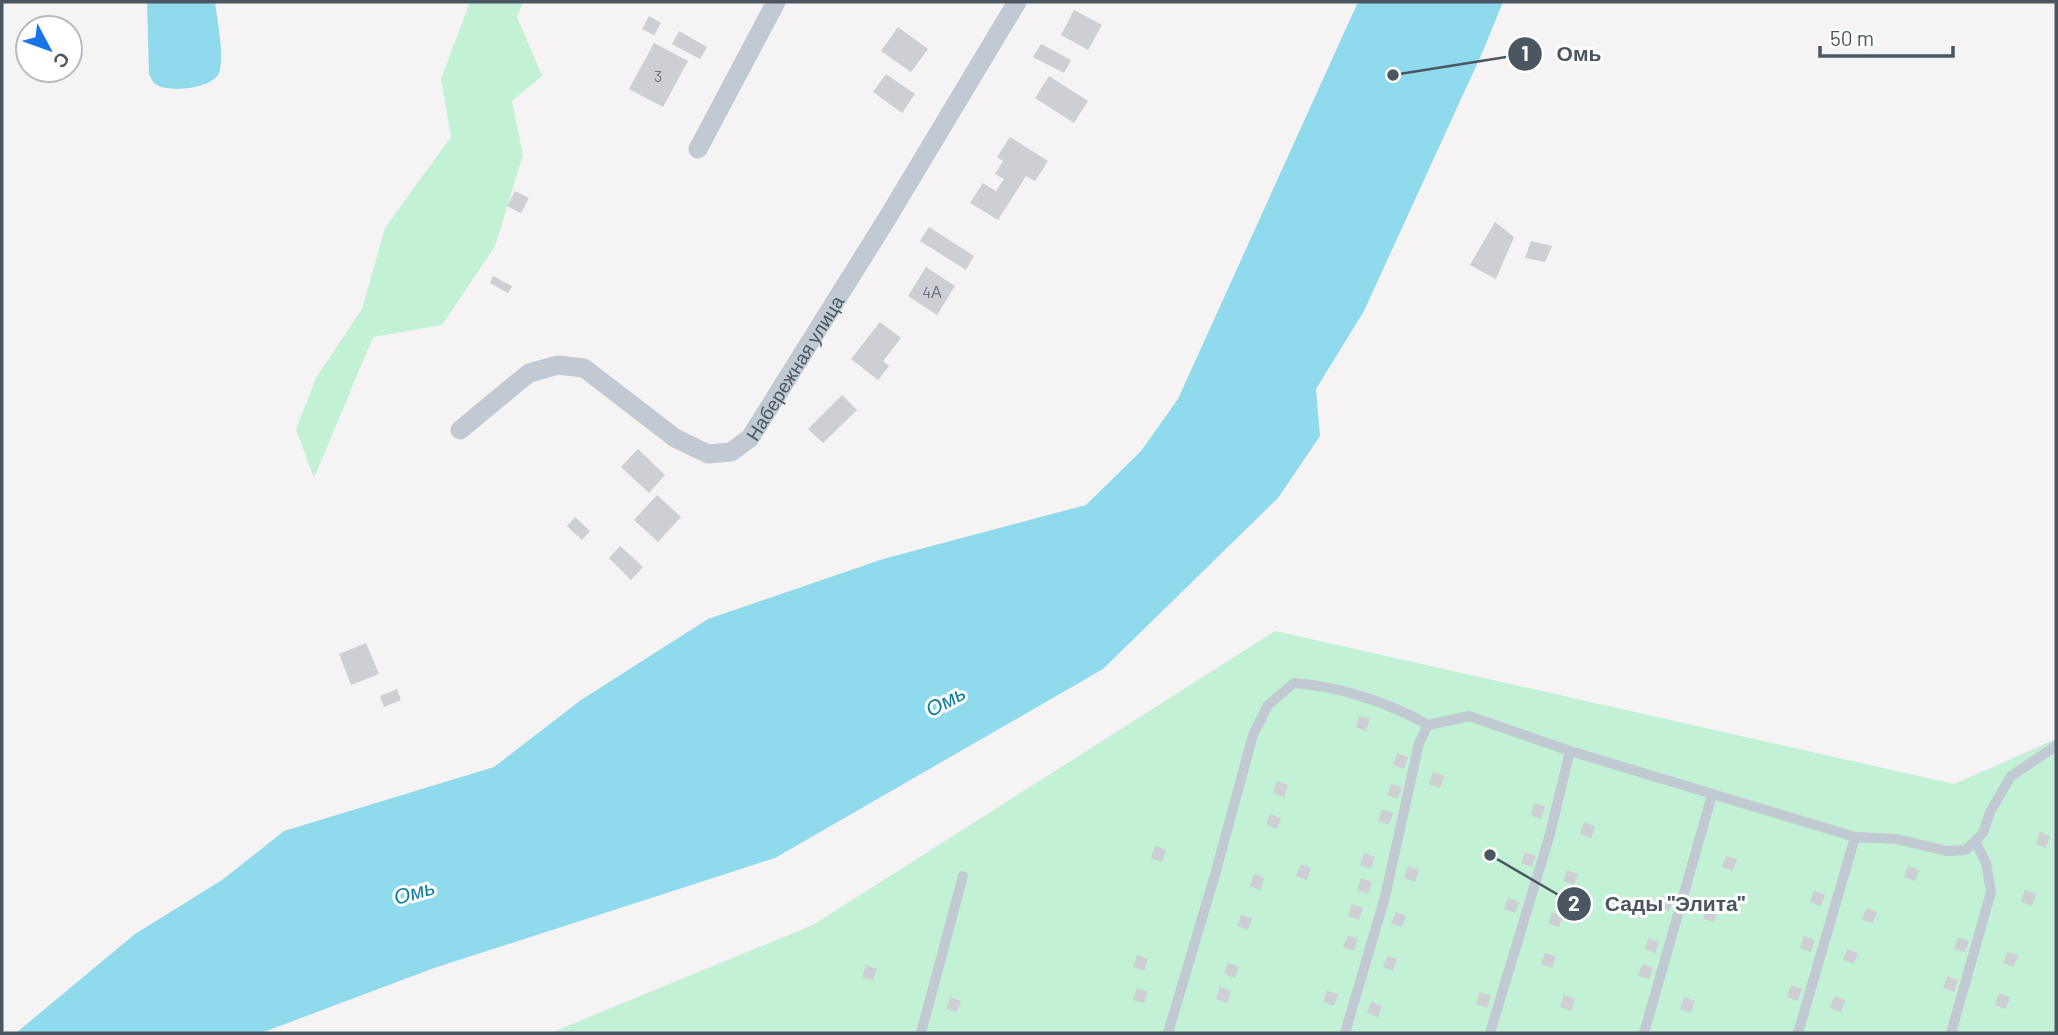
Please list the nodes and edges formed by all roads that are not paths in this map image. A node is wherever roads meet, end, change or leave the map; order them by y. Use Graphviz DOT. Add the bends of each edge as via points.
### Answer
graph roads {
  1 [pos="776,2"];
  2 [pos="1017,2"];
  3 [pos="698,149"];
  4 [pos="460,430"];
  5 [pos="1428,725"];
  6 [pos="2056,746"];
  7 [pos="1570,751"];
  8 [pos="1712,794"];
  9 [pos="1855,836"];
  10 [pos="1975,841"];
  11 [pos="963,876"];
  12 [pos="921,1033"];
  13 [pos="1168,1033"];
  14 [pos="1345,1033"];
  15 [pos="1490,1033"];
  16 [pos="1644,1033"];
  17 [pos="1798,1033"];
  18 [pos="1951,1033"];
  1 -- 3 [label="street"];
  2 -- 4 [label="street, Набережная улица" via="750,439 731,452 708,454 675,438 584,368 558,365 529,373"];
  5 -- 7 [label="lane" via="1469,716"];
  5 -- 13 [label="lane" via="1317,684 1294,683 1268,705 1253,735"];
  5 -- 14 [label="lane" via="1419,743 1385,897"];
  6 -- 10 [label="lane" via="2011,776"];
  7 -- 8 [label="lane"];
  7 -- 15 [label="lane"];
  8 -- 9 [label="lane"];
  8 -- 16 [label="lane"];
  9 -- 10 [label="lane" via="1896,839 1947,851 1966,850"];
  9 -- 17 [label="lane"];
  10 -- 18 [label="lane" via="1986,863 1991,892"];
  11 -- 12 [label="lane"];
}
